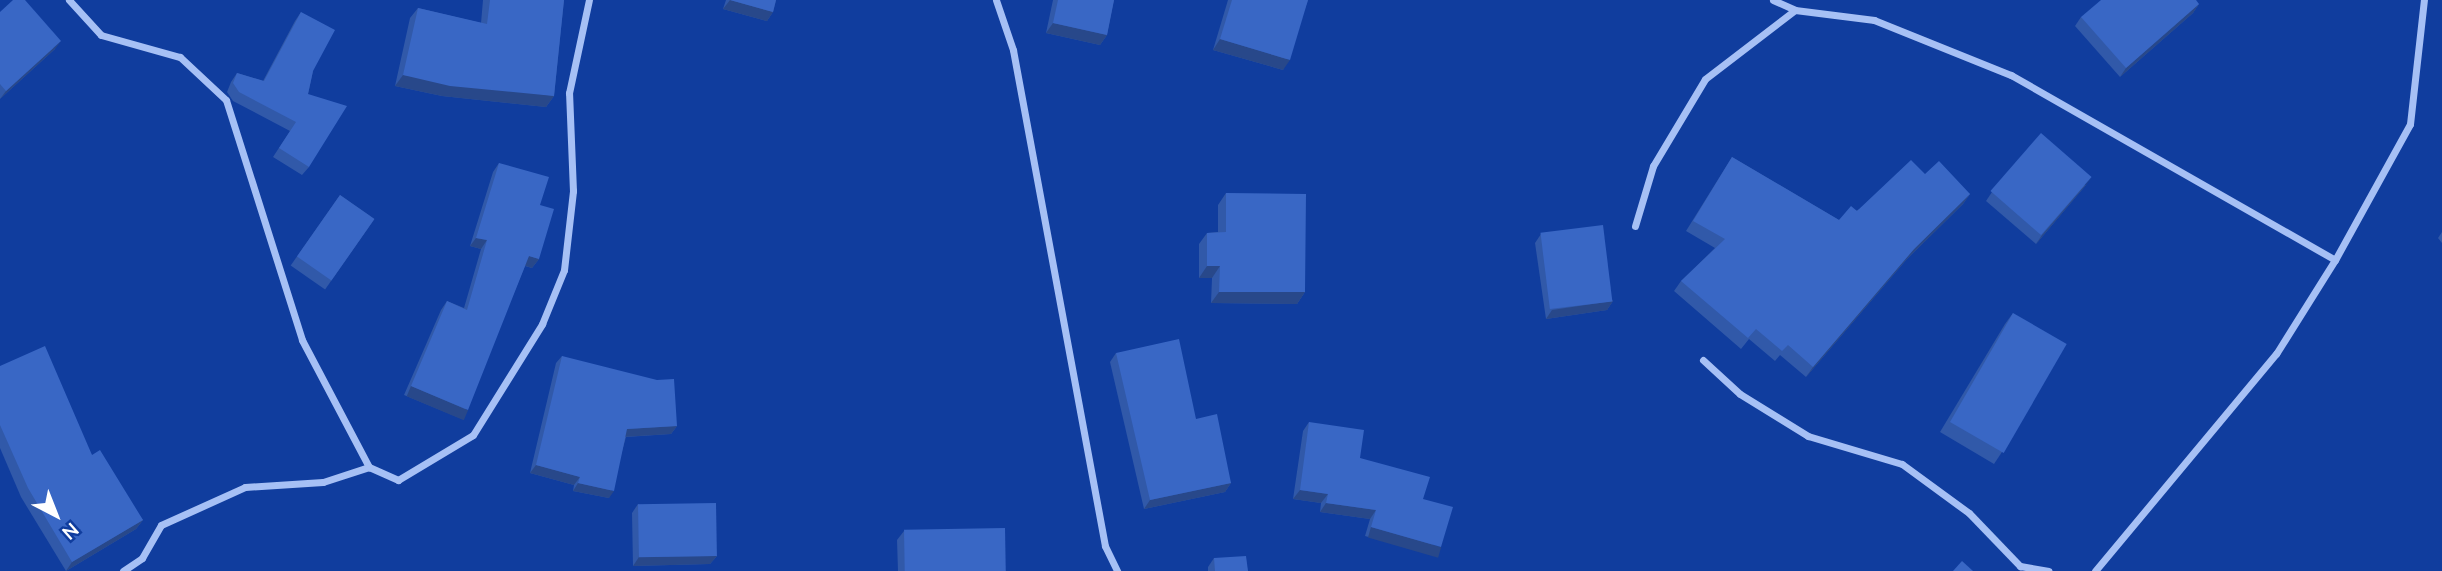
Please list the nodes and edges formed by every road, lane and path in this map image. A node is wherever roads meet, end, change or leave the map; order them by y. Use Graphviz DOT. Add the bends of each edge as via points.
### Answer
graph roads {
  1 [pos="69,0"];
  2 [pos="589,0"];
  3 [pos="996,0"];
  4 [pos="1773,0"];
  5 [pos="2424,0"];
  6 [pos="1796,10"];
  7 [pos="1635,226"];
  8 [pos="2335,260"];
  9 [pos="1703,360"];
  10 [pos="369,467"];
  11 [pos="123,571"];
  12 [pos="1117,571"];
  13 [pos="2049,571"];
  14 [pos="2095,571"];
  1 -- 10 [label="street" via="102,35 180,57 226,100 302,340"];
  2 -- 10 [label="street" via="569,93 573,191 564,270 542,324 473,435 398,480"];
  3 -- 12 [label="street" via="1013,50 1105,546"];
  4 -- 6 [label="street"];
  5 -- 8 [label="street" via="2410,124"];
  6 -- 7 [label="street" via="1705,79 1653,166"];
  6 -- 8 [label="street" via="1874,20 2011,75"];
  8 -- 14 [label="street" via="2276,354"];
  9 -- 13 [label="street" via="1740,394 1808,436 1902,464 1969,513 2020,566"];
  10 -- 11 [label="street" via="323,482 245,487 161,525 142,558"];
}
